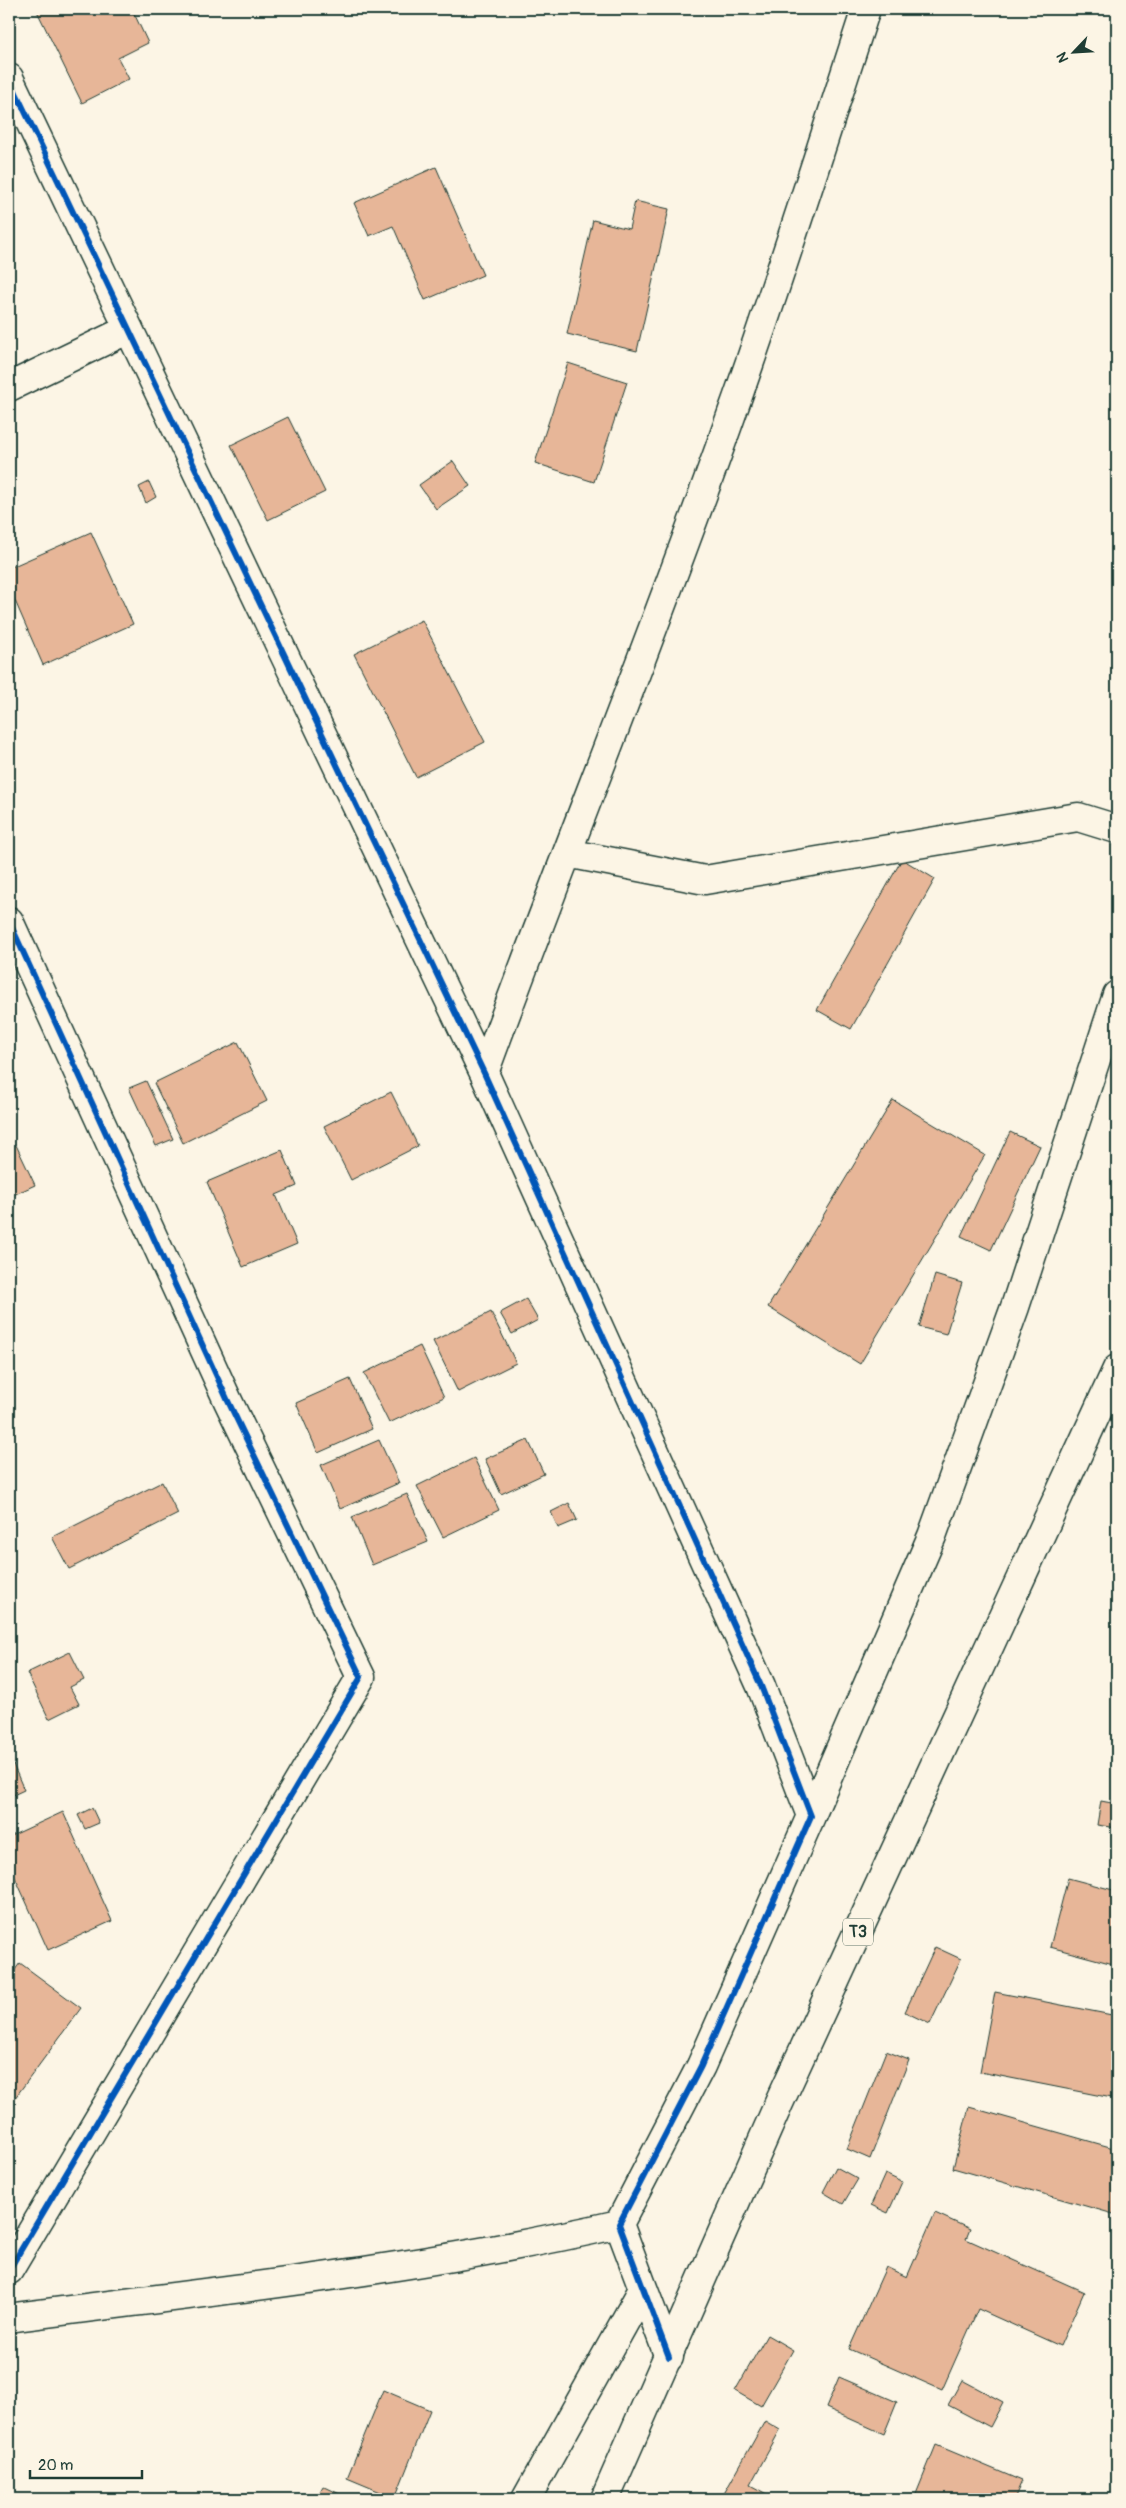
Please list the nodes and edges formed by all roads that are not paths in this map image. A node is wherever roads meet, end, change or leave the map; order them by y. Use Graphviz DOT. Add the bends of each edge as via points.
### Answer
graph roads {
  1 [pos="866,9"];
  2 [pos="9,78"];
  3 [pos="130,330"];
  4 [pos="9,387"];
  5 [pos="1117,829"];
  6 [pos="567,853"];
  7 [pos="9,921"];
  8 [pos="1117,995"];
  9 [pos="484,1073"];
  10 [pos="1117,1368"];
  11 [pos="811,1816"];
  12 [pos="619,2224"];
  13 [pos="9,2270"];
  14 [pos="643,2289"];
  15 [pos="9,2318"];
  16 [pos="669,2358"];
  17 [pos="526,2499"];
  18 [pos="605,2499"];
  1 -- 6 [label="main road" via="733,412"];
  2 -- 3 [label="main road"];
  3 -- 4 [label="main road"];
  3 -- 9 [label="main road"];
  5 -- 6 [label="main road" via="1078,818 705,880"];
  6 -- 9 [label="main road"];
  7 -- 13 [label="main road" via="228,1401 361,1677"];
  8 -- 11 [label="main road" via="1015,1307 932,1536"];
  9 -- 11 [label="main road" via="762,1686"];
  10 -- 16 [label="main road, T3" via="779,2103"];
  11 -- 12 [label="main road" via="701,2066"];
  12 -- 14 [label="main road"];
  12 -- 15 [label="main road" via="540,2242 319,2277"];
  14 -- 16 [label="main road"];
  14 -- 17 [label="main road"];
  16 -- 18 [label="main road, T3"];
}
